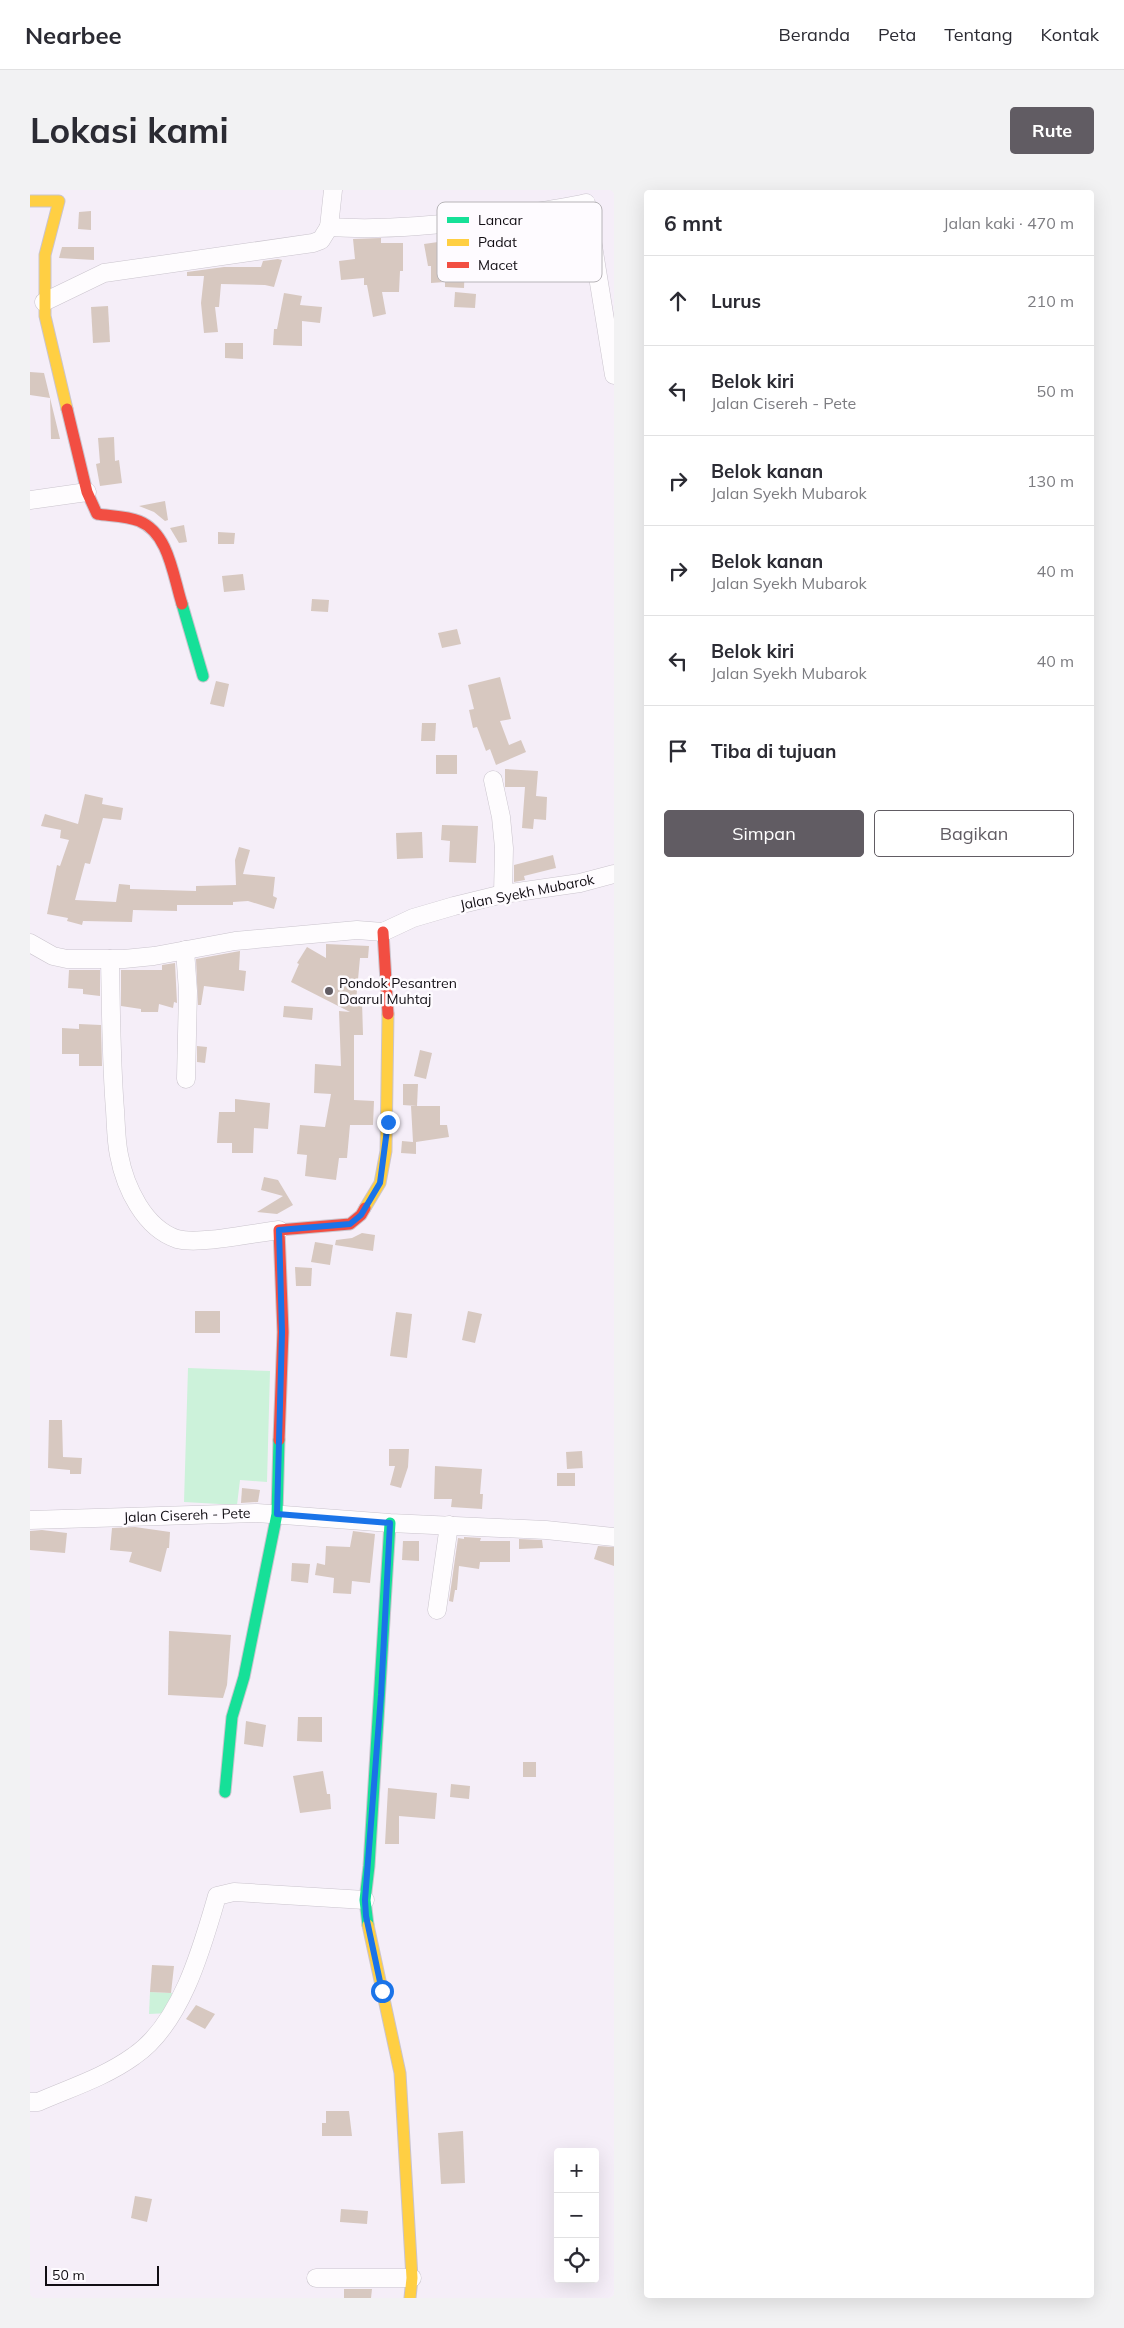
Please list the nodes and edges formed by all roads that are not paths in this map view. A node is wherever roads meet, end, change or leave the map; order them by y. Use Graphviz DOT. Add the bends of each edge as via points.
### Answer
graph roads {
  1 [pos="333,190"];
  2 [pos="61,195"];
  3 [pos="586,196"];
  4 [pos="30,201"];
  5 [pos="556,202"];
  6 [pos="437,225"];
  7 [pos="329,227"];
  8 [pos="599,282"];
  9 [pos="44,302"];
  10 [pos="614,375"];
  11 [pos="87,492"];
  12 [pos="30,500"];
  13 [pos="204,676"];
  14 [pos="493,780"];
  15 [pos="614,874"];
  16 [pos="503,894"];
  17 [pos="383,932"];
  18 [pos="30,943"];
  19 [pos="185,950"];
  20 [pos="110,959"];
  21 [pos="186,1079"];
  22 [pos="279,1230"];
  23 [pos="277,1514"];
  24 [pos="30,1520"];
  25 [pos="390,1523"];
  26 [pos="449,1525"];
  27 [pos="614,1537"];
  28 [pos="437,1610"];
  29 [pos="225,1792"];
  30 [pos="365,1900"];
  31 [pos="30,2102"];
  32 [pos="316,2278"];
  33 [pos="412,2278"];
  34 [pos="410,2298"];
  1 -- 7 [label="street"];
  2 -- 4 [label="street"];
  2 -- 9 [label="street" via="45,255"];
  3 -- 5 [label="street"];
  6 -- 7 [label="street" via="389,229"];
  7 -- 9 [label="street" via="321,240 313,243 104,273"];
  8 -- 10 [label="street"];
  9 -- 11 [label="street"];
  11 -- 12 [label="street"];
  11 -- 13 [label="street" via="97,514 137,520 156,532 164,545"];
  14 -- 16 [label="street" via="504,848"];
  15 -- 16 [label="street, Jalan Syekh Mubarok" via="553,888"];
  16 -- 17 [label="street, Jalan Syekh Mubarok" via="414,918"];
  17 -- 19 [label="street" via="357,930 236,941"];
  17 -- 22 [label="street" via="389,1024 388,1122 380,1183 361,1215 350,1224"];
  18 -- 20 [label="street" via="52,956 67,959"];
  19 -- 20 [label="street"];
  19 -- 21 [label="street" via="188,991"];
  20 -- 22 [label="street" via="118,1154 126,1182 137,1203 160,1230 178,1239 196,1240"];
  22 -- 23 [label="street" via="282,1332"];
  23 -- 24 [label="street, Jalan Cisereh - Pete"];
  23 -- 25 [label="street, Jalan Cisereh - Pete"];
  23 -- 29 [label="street" via="244,1677 232,1717"];
  25 -- 26 [label="street, Jalan Cisereh - Pete"];
  25 -- 30 [label="street"];
  26 -- 27 [label="street, Jalan Cisereh - Pete"];
  26 -- 28 [label="street"];
  30 -- 31 [label="street" via="234,1892 217,1896 190,1981 155,2037 136,2056 108,2072 38,2102"];
  30 -- 33 [label="street" via="400,2073"];
  32 -- 33 [label="street"];
  33 -- 34 [label="street"];
}
